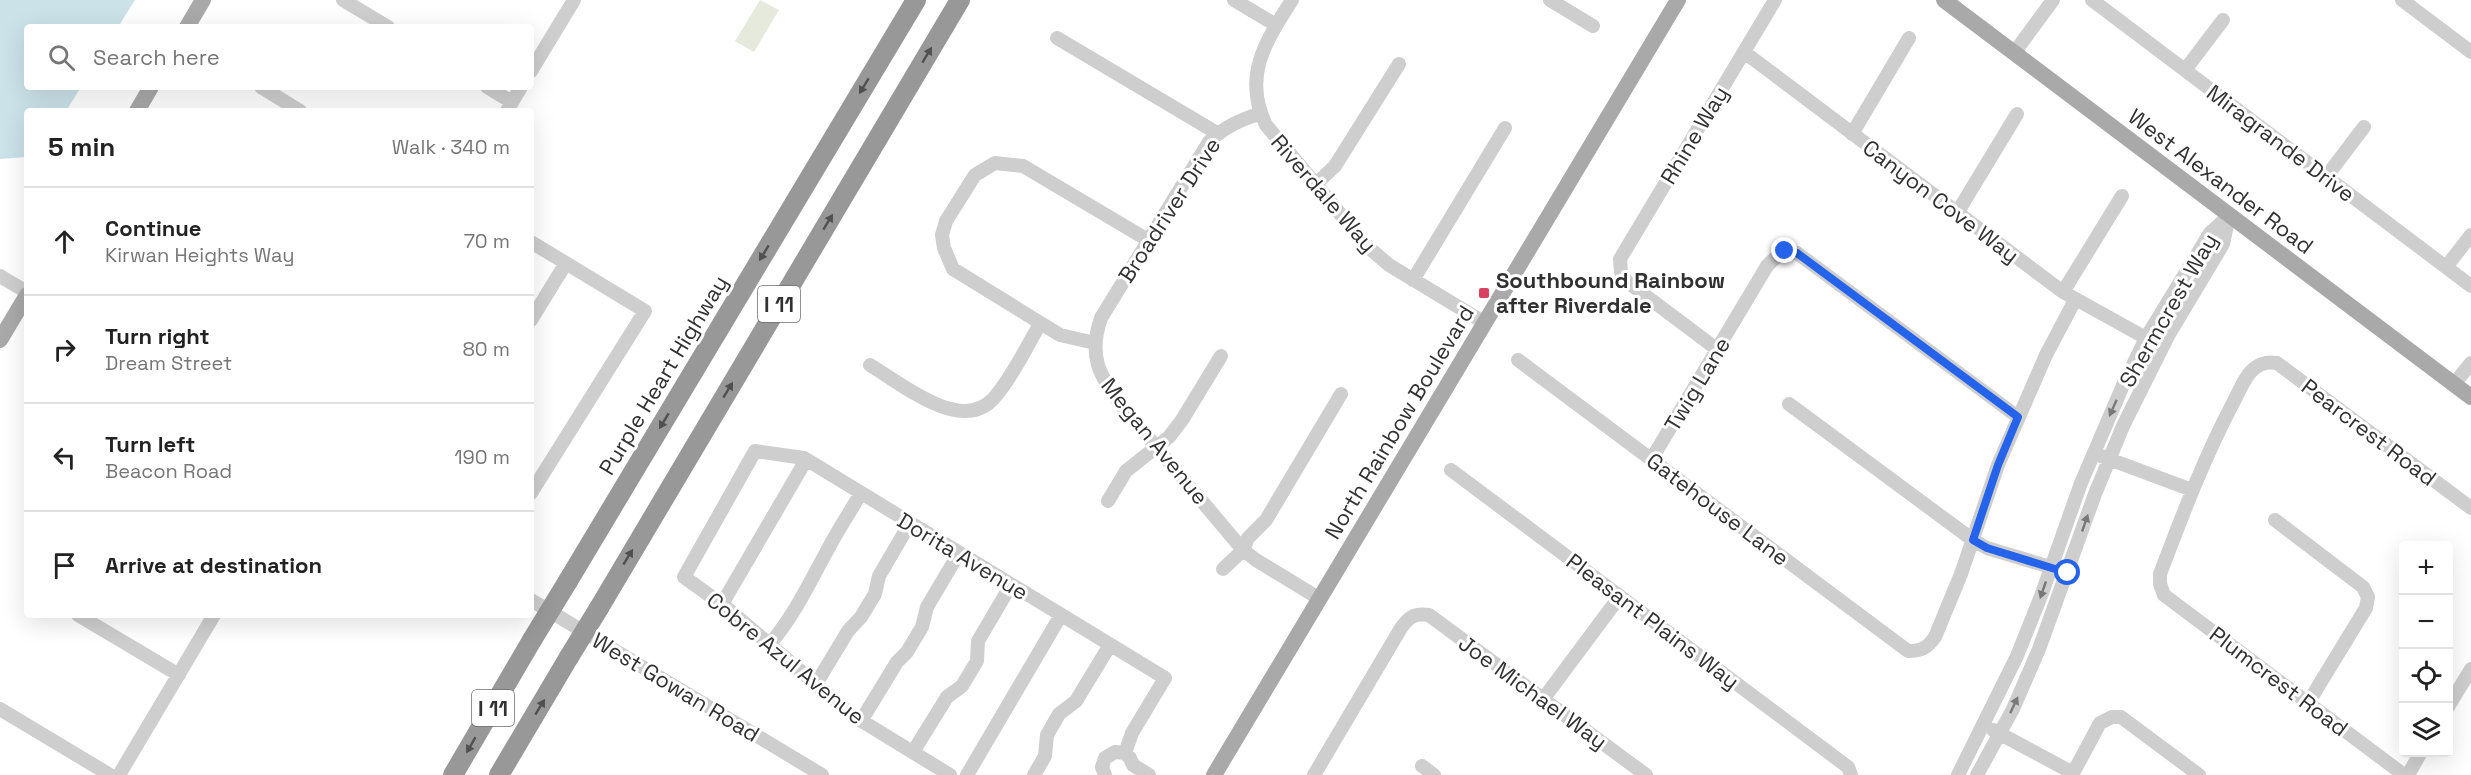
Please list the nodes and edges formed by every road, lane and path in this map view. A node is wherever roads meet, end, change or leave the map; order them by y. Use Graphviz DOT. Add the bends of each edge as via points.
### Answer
graph roads {
  1 [pos="204,0"];
  2 [pos="343,0"];
  3 [pos="574,0"];
  4 [pos="916,0"];
  5 [pos="960,0"];
  6 [pos="1234,0"];
  7 [pos="1292,0"];
  8 [pos="1550,0"];
  9 [pos="1678,0"];
  10 [pos="1775,0"];
  11 [pos="1944,0"];
  12 [pos="2054,0"];
  13 [pos="2092,0"];
  14 [pos="2402,0"];
  15 [pos="2223,20"];
  16 [pos="189,24"];
  17 [pos="383,24"];
  18 [pos="1276,25"];
  19 [pos="1593,26"];
  20 [pos="1057,38"];
  21 [pos="1909,38"];
  22 [pos="1744,52"];
  23 [pos="2471,52"];
  24 [pos="2014,53"];
  25 [pos="1399,64"];
  26 [pos="534,66"];
  27 [pos="2185,70"];
  28 [pos="149,90"];
  29 [pos="266,90"];
  30 [pos="490,90"];
  31 [pos="519,90"];
  32 [pos="509,107"];
  33 [pos="139,108"];
  34 [pos="295,108"];
  35 [pos="1260,114"];
  36 [pos="2017,114"];
  37 [pos="2364,127"];
  38 [pos="1505,128"];
  39 [pos="1217,133"];
  40 [pos="1852,134"];
  41 [pos="2326,177"];
  42 [pos="1315,185"];
  43 [pos="2122,196"];
  44 [pos="1958,213"];
  45 [pos="2229,216"];
  46 [pos="2471,235"];
  47 [pos="1148,240"];
  48 [pos="534,244"];
  49 [pos="566,263"];
  50 [pos="2446,267"];
  51 [pos="0,276"];
  52 [pos="1413,280"];
  53 [pos="2471,286"];
  54 [pos="24,292"];
  55 [pos="2069,296"];
  56 [pos="24,299"];
  57 [pos="534,315"];
  58 [pos="1485,323"];
  59 [pos="1040,324"];
  60 [pos="2146,338"];
  61 [pos="0,340"];
  62 [pos="1095,343"];
  63 [pos="1718,350"];
  64 [pos="1221,356"];
  65 [pos="1518,360"];
  66 [pos="2471,363"];
  67 [pos="870,365"];
  68 [pos="2454,384"];
  69 [pos="1341,394"];
  70 [pos="2471,397"];
  71 [pos="1789,404"];
  72 [pos="2018,417"];
  73 [pos="1156,447"];
  74 [pos="2093,453"];
  75 [pos="2109,459"];
  76 [pos="806,460"];
  77 [pos="1651,460"];
  78 [pos="1451,470"];
  79 [pos="534,488"];
  80 [pos="2192,490"];
  81 [pos="861,494"];
  82 [pos="1108,501"];
  83 [pos="2471,508"];
  84 [pos="2275,520"];
  85 [pos="910,523"];
  86 [pos="1973,540"];
  87 [pos="1243,550"];
  88 [pos="959,553"];
  89 [pos="2051,567"];
  90 [pos="1223,569"];
  91 [pos="2068,573"];
  92 [pos="684,577"];
  93 [pos="1011,585"];
  94 [pos="1620,596"];
  95 [pos="1320,599"];
  96 [pos="534,602"];
  97 [pos="722,604"];
  98 [pos="1061,615"];
  99 [pos="83,618"];
  100 [pos="212,618"];
  101 [pos="770,644"];
  102 [pos="1110,645"];
  103 [pos="2471,669"];
  104 [pos="179,675"];
  105 [pos="816,684"];
  106 [pos="1544,699"];
  107 [pos="2308,703"];
  108 [pos="2450,703"];
  109 [pos="0,709"];
  110 [pos="861,721"];
  111 [pos="1985,725"];
  112 [pos="2000,733"];
  113 [pos="913,752"];
  114 [pos="1125,753"];
  115 [pos="2418,757"];
  116 [pos="1422,766"];
  117 [pos="2073,774"];
  118 [pos="110,775"];
  119 [pos="119,775"];
  120 [pos="453,775"];
  121 [pos="499,775"];
  122 [pos="822,775"];
  123 [pos="950,775"];
  124 [pos="967,775"];
  125 [pos="1034,775"];
  126 [pos="1105,775"];
  127 [pos="1149,775"];
  128 [pos="1214,775"];
  129 [pos="1314,775"];
  130 [pos="1434,775"];
  131 [pos="1646,775"];
  132 [pos="1851,775"];
  133 [pos="1958,775"];
  134 [pos="1977,775"];
  135 [pos="2199,775"];
  136 [pos="2406,775"];
  1 -- 16 [label="main road"];
  2 -- 17 [label="street"];
  3 -- 26 [label="street"];
  4 -- 120 [label="highway, Purple Heart Highway / I 11, one-way, bridge"];
  121 -- 5 [label="highway, I 11, one-way, bridge"];
  6 -- 18 [label="street"];
  7 -- 18 [label="street"];
  8 -- 19 [label="street"];
  9 -- 58 [label="main road, North Rainbow Boulevard"];
  10 -- 22 [label="street, Rhine Way"];
  11 -- 24 [label="main road, West Alexander Road"];
  12 -- 24 [label="street"];
  13 -- 27 [label="street, Miragrande Drive"];
  14 -- 23 [label="street"];
  15 -- 27 [label="street"];
  18 -- 35 [label="street" via="1262,51 1256,79"];
  20 -- 39 [label="street"];
  21 -- 40 [label="street"];
  22 -- 40 [label="street, Canyon Cove Way"];
  22 -- 63 [label="street, Rhine Way" via="1620,259 1626,280"];
  24 -- 45 [label="main road, West Alexander Road"];
  25 -- 42 [label="street" via="1335,166"];
  27 -- 41 [label="street, Miragrande Drive"];
  28 -- 33 [label="main road"];
  29 -- 34 [label="street"];
  30 -- 32 [label="street"];
  31 -- 32 [label="street"];
  35 -- 39 [label="street, Broadriver Drive"];
  35 -- 42 [label="street, Riverdale Way"];
  36 -- 44 [label="street"];
  37 -- 41 [label="street"];
  38 -- 52 [label="street"];
  39 -- 47 [label="street, Broadriver Drive"];
  40 -- 44 [label="street, Canyon Cove Way"];
  41 -- 50 [label="street, Miragrande Drive"];
  42 -- 52 [label="street, Riverdale Way" via="1368,248"];
  43 -- 55 [label="street"];
  44 -- 55 [label="street, Canyon Cove Way"];
  45 -- 60 [label="street, Shermcrest Way" via="2210,233"];
  45 -- 68 [label="main road, West Alexander Road"];
  45 -- 75 [label="street, Shermcrest Way" via="2223,244 2151,368"];
  46 -- 50 [label="street"];
  47 -- 59 [label="street" via="1023,166 995,163 975,175 942,234 953,269"];
  47 -- 62 [label="street, Broadriver Drive" via="1101,318"];
  48 -- 49 [label="street"];
  49 -- 57 [label="street"];
  49 -- 79 [label="street" via="645,311"];
  50 -- 53 [label="street, Miragrande Drive"];
  51 -- 54 [label="street"];
  52 -- 58 [label="street, Riverdale Way"];
  55 -- 60 [label="street, Canyon Cove Way"];
  55 -- 72 [label="street"];
  56 -- 61 [label="main road"];
  58 -- 95 [label="main road, North Rainbow Boulevard"];
  59 -- 62 [label="street" via="1060,335"];
  59 -- 67 [label="street" via="995,397 977,410 951,411"];
  60 -- 74 [label="street, Shermcrest Way, one-way"];
  62 -- 73 [label="street, Megan Avenue" via="1105,383"];
  63 -- 72 [label="street, Twig Lane" via="1767,266 1785,251 1797,253"];
  63 -- 77 [label="street, Twig Lane"];
  64 -- 73 [label="street" via="1182,420"];
  65 -- 77 [label="street, Gatehouse Lane"];
  66 -- 68 [label="street"];
  68 -- 70 [label="main road, West Alexander Road"];
  69 -- 87 [label="street" via="1266,520 1248,538"];
  71 -- 86 [label="street"];
  72 -- 86 [label="street"];
  73 -- 82 [label="street" via="1126,471"];
  73 -- 87 [label="street, Megan Avenue"];
  74 -- 75 [label="street"];
  74 -- 89 [label="street, Shermcrest Way"];
  75 -- 80 [label="street"];
  91 -- 75 [label="street, Shermcrest Way, one-way"];
  76 -- 81 [label="street, Dorita Avenue"];
  76 -- 92 [label="street, Dorita Avenue" via="755,451"];
  76 -- 97 [label="street"];
  77 -- 86 [label="street, Gatehouse Lane" via="1908,651 1920,651 1935,637"];
  78 -- 94 [label="street, Pleasant Plains Way"];
  80 -- 83 [label="street, Pearcrest Road" via="2247,377 2266,362 2277,363"];
  80 -- 107 [label="street, Plumcrest Road" via="2160,574 2164,595"];
  81 -- 85 [label="street, Dorita Avenue"];
  81 -- 101 [label="street" via="782,631"];
  84 -- 107 [label="street" via="2363,587 2368,597 2366,608"];
  85 -- 88 [label="street, Dorita Avenue"];
  85 -- 105 [label="street" via="879,576 874,594"];
  86 -- 89 [label="street"];
  87 -- 90 [label="street"];
  87 -- 95 [label="street, Megan Avenue"];
  88 -- 93 [label="street, Dorita Avenue"];
  88 -- 110 [label="street" via="927,607 922,627"];
  89 -- 91 [label="street"];
  89 -- 111 [label="street, Shermcrest Way, one-way"];
  112 -- 91 [label="street, Shermcrest Way, one-way" via="2027,678"];
  92 -- 97 [label="street, Cobre Azul Avenue"];
  93 -- 98 [label="street, Dorita Avenue"];
  93 -- 113 [label="street" via="978,641 977,661 962,686 947,697"];
  94 -- 106 [label="street"];
  94 -- 132 [label="street, Pleasant Plains Way" via="1848,767"];
  95 -- 128 [label="main road, North Rainbow Boulevard"];
  96 -- 122 [label="street, West Gowan Road"];
  97 -- 101 [label="street, Cobre Azul Avenue"];
  98 -- 102 [label="street, Dorita Avenue"];
  98 -- 124 [label="street"];
  99 -- 104 [label="street"];
  100 -- 104 [label="street"];
  101 -- 105 [label="street, Cobre Azul Avenue"];
  102 -- 114 [label="street, Dorita Avenue" via="1165,678 1132,733"];
  102 -- 125 [label="street" via="1076,701 1059,714 1047,735 1045,756"];
  103 -- 108 [label="street"];
  104 -- 119 [label="street"];
  105 -- 110 [label="street, Cobre Azul Avenue"];
  106 -- 129 [label="street, Joe Michael Way" via="1429,615 1419,613 1409,617 1401,628"];
  106 -- 131 [label="street, Joe Michael Way"];
  107 -- 136 [label="street, Plumcrest Road"];
  109 -- 118 [label="street"];
  110 -- 113 [label="street, Cobre Azul Avenue"];
  111 -- 112 [label="street"];
  111 -- 133 [label="street, Shermcrest Way"];
  112 -- 117 [label="street"];
  112 -- 134 [label="street, Shermcrest Way"];
  113 -- 123 [label="street, Cobre Azul Avenue"];
  114 -- 126 [label="street" via="1115,752 1105,758"];
  114 -- 127 [label="street" via="1133,765"];
  115 -- 136 [label="street"];
  116 -- 130 [label="street"];
  117 -- 135 [label="street" via="2100,723 2121,717"];
}
